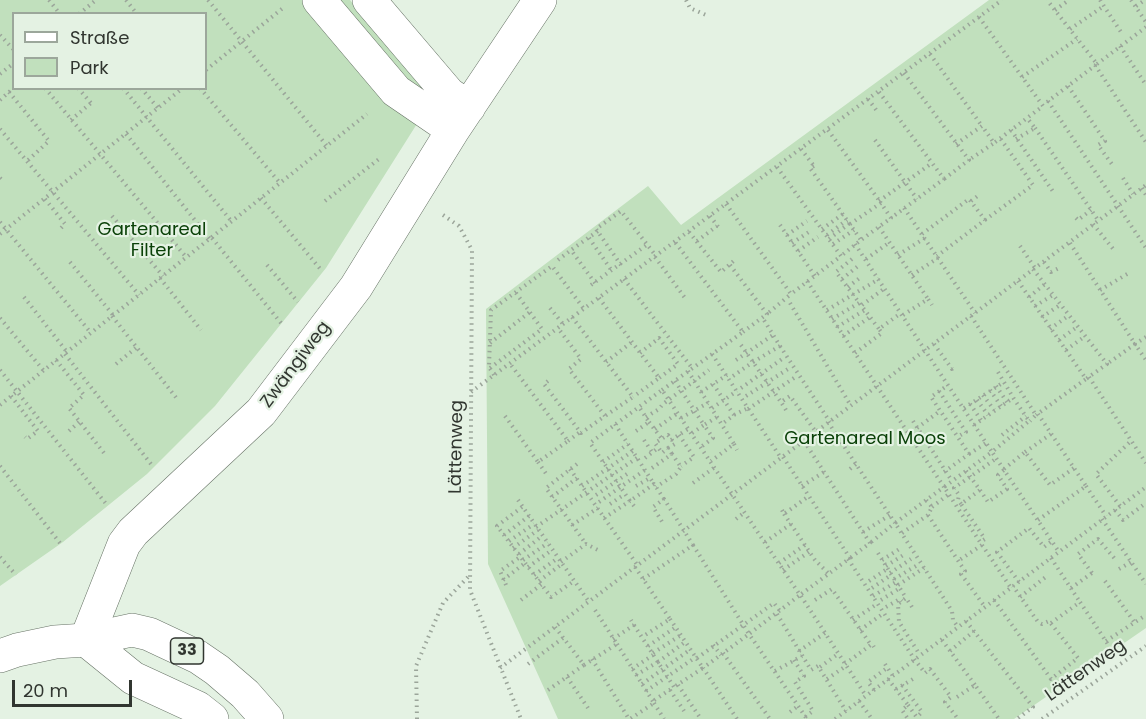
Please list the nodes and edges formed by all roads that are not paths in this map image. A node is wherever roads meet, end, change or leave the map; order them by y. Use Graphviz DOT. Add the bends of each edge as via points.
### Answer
graph roads {
  1 [pos="319,0"];
  2 [pos="369,0"];
  3 [pos="540,0"];
  4 [pos="461,118"];
  5 [pos="86,640"];
  6 [pos="0,656"];
  7 [pos="212,719"];
  8 [pos="267,719"];
  1 -- 4 [label="main road" via="396,91"];
  2 -- 4 [label="main road" via="449,94"];
  3 -- 4 [label="main road, Zwängiweg"];
  4 -- 5 [label="main road, Zwängiweg" via="356,287 261,412 124,544"];
  5 -- 6 [label="main road" via="55,642"];
  5 -- 7 [label="main road" via="133,678 198,708"];
  5 -- 8 [label="main road, 33" via="132,630 149,634 217,670"];
}
